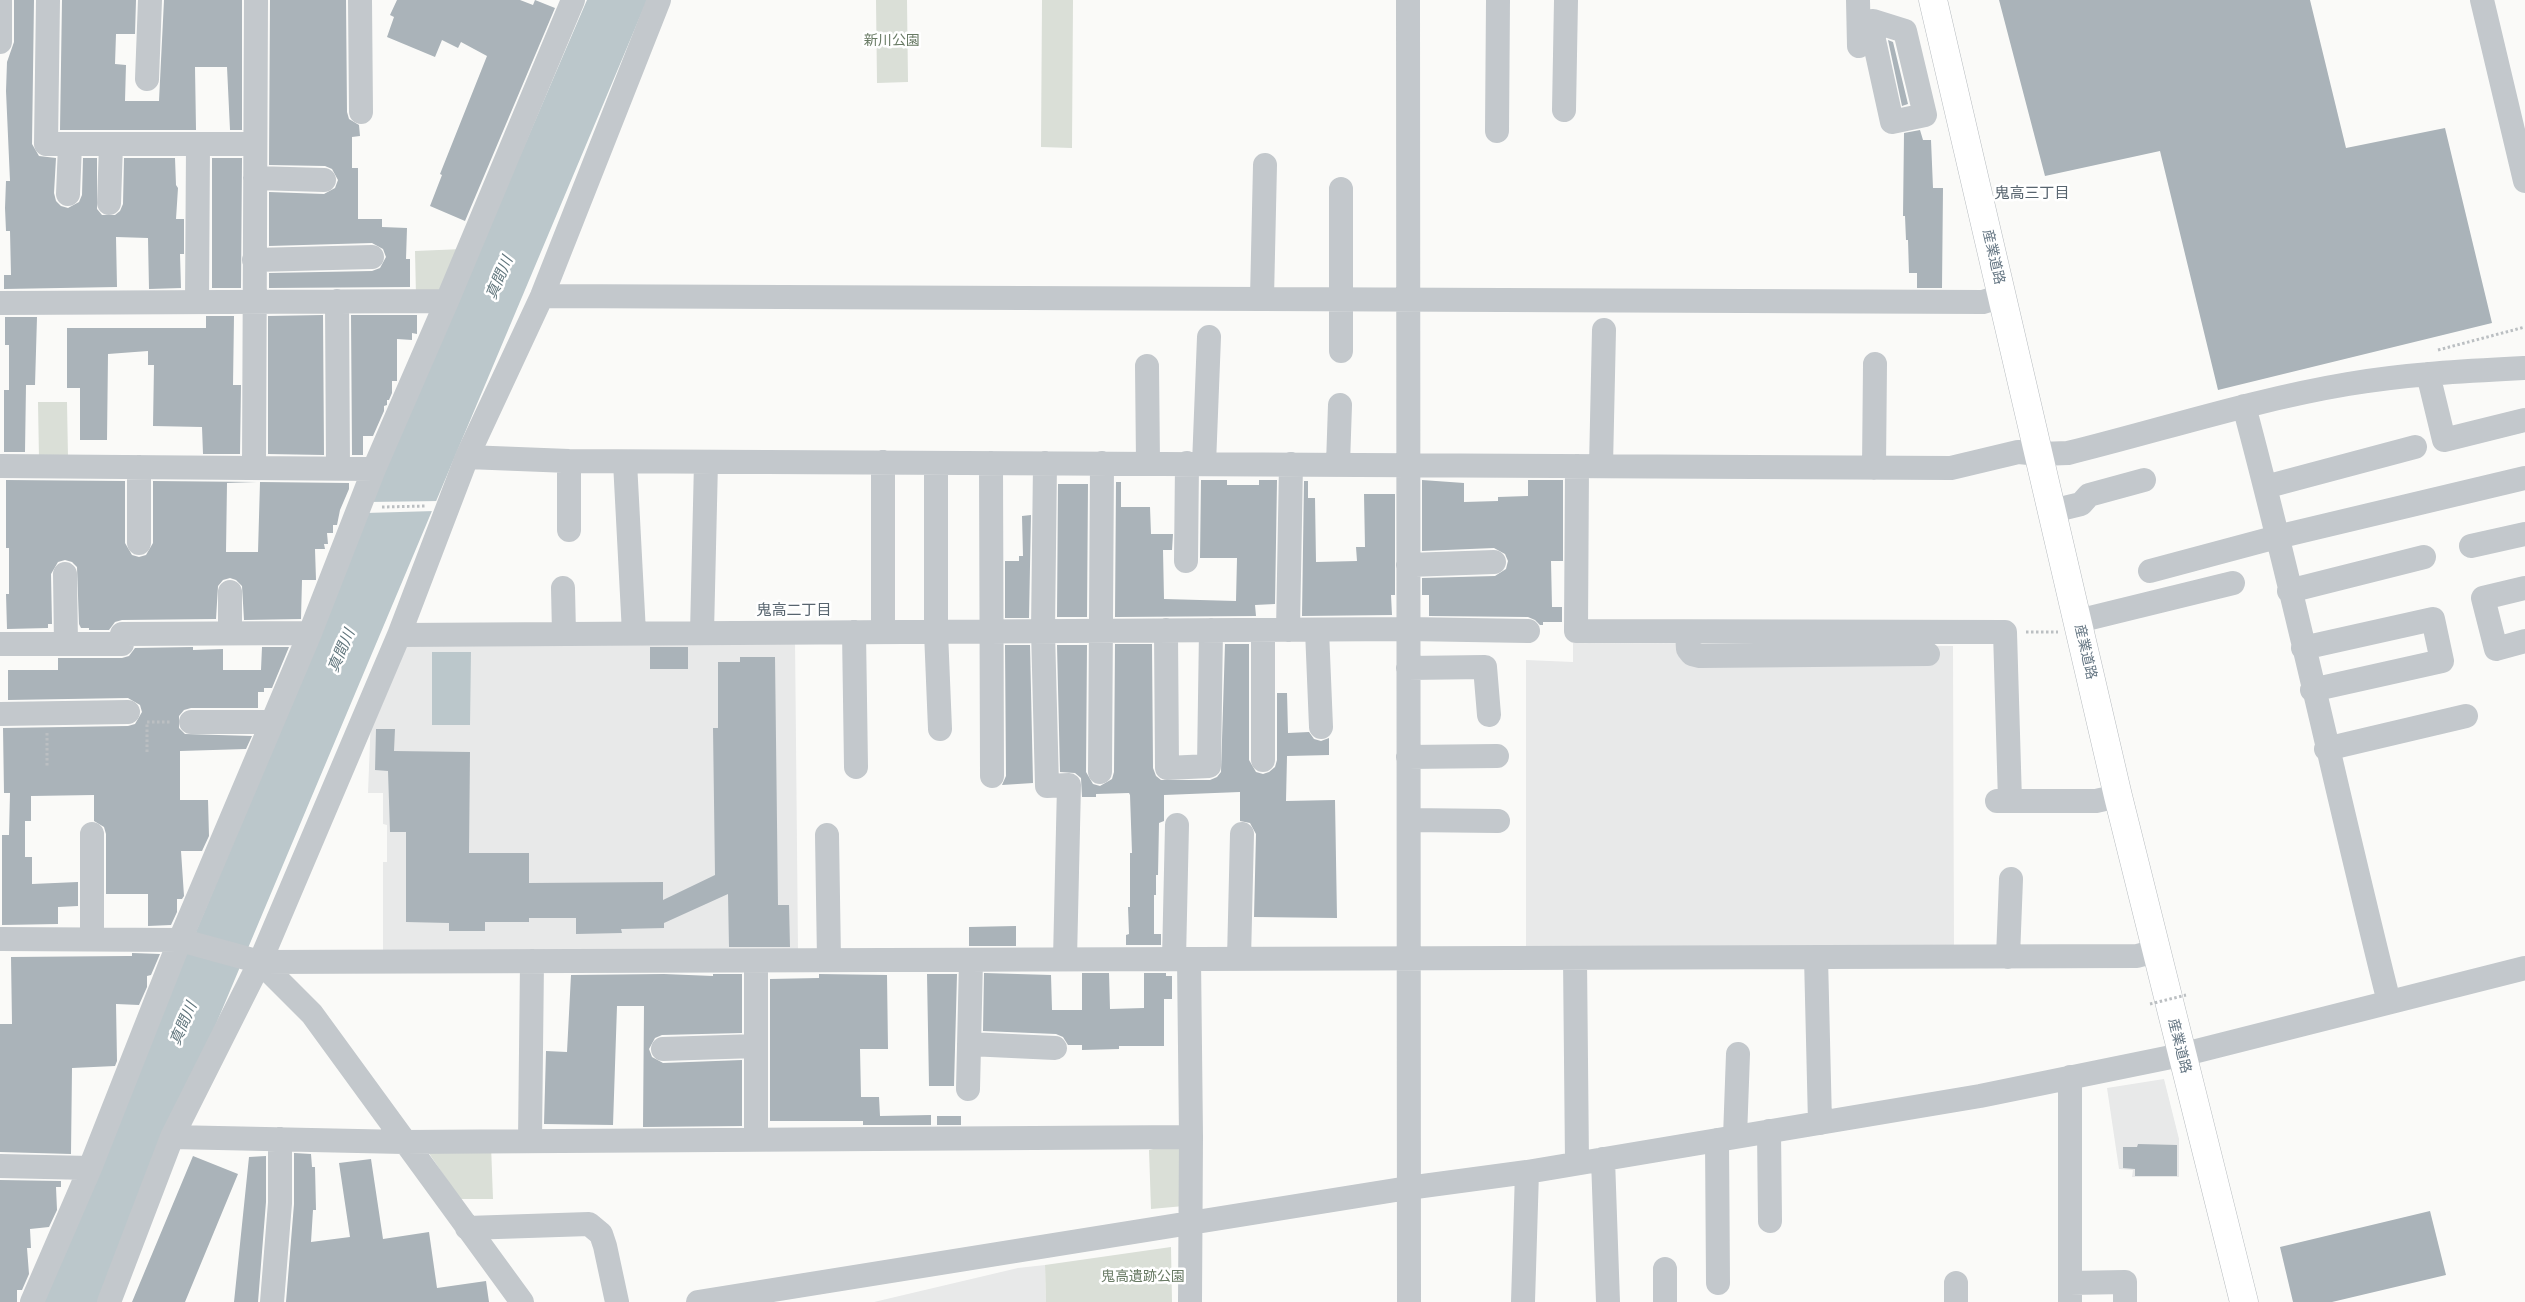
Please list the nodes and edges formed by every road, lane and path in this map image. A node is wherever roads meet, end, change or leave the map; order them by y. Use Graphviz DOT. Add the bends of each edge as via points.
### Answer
graph roads {
  1 [pos="0,0"];
  2 [pos="48,0"];
  3 [pos="150,0"];
  4 [pos="256,0"];
  5 [pos="360,0"];
  6 [pos="573,0"];
  7 [pos="659,0"];
  8 [pos="1408,0"];
  9 [pos="1498,0"];
  10 [pos="1566,0"];
  11 [pos="1858,0"];
  12 [pos="2482,0"];
  13 [pos="1874,11"];
  14 [pos="1935,11"];
  15 [pos="1906,31"];
  16 [pos="0,42"];
  17 [pos="1878,61"];
  18 [pos="147,79"];
  19 [pos="1958,108"];
  20 [pos="1564,110"];
  21 [pos="361,112"];
  22 [pos="1926,115"];
  23 [pos="1497,131"];
  24 [pos="198,144"];
  25 [pos="255,144"];
  26 [pos="70,145"];
  27 [pos="111,145"];
  28 [pos="1265,165"];
  29 [pos="255,178"];
  30 [pos="324,180"];
  31 [pos="2525,181"];
  32 [pos="1340,189"];
  33 [pos="68,194"];
  34 [pos="110,203"];
  35 [pos="372,258"];
  36 [pos="254,260"];
  37 [pos="542,296"];
  38 [pos="2002,296"];
  39 [pos="1262,298"];
  40 [pos="1342,298"];
  41 [pos="1408,298"];
  42 [pos="447,300"];
  43 [pos="255,301"];
  44 [pos="337,301"];
  45 [pos="197,302"];
  46 [pos="0,303"];
  47 [pos="2525,327"];
  48 [pos="1604,330"];
  49 [pos="1210,337"];
  50 [pos="1341,351"];
  51 [pos="1875,364"];
  52 [pos="1147,366"];
  53 [pos="2525,368"];
  54 [pos="2428,374"];
  55 [pos="1340,405"];
  56 [pos="2244,406"];
  57 [pos="2525,420"];
  58 [pos="2415,447"];
  59 [pos="2040,454"];
  60 [pos="467,457"];
  61 [pos="569,461"];
  62 [pos="625,462"];
  63 [pos="706,462"];
  64 [pos="883,462"];
  65 [pos="936,463"];
  66 [pos="991,463"];
  67 [pos="1044,463"];
  68 [pos="1102,463"];
  69 [pos="1148,463"];
  70 [pos="1195,464"];
  71 [pos="1291,464"];
  72 [pos="1338,464"];
  73 [pos="1408,464"];
  74 [pos="0,466"];
  75 [pos="1577,466"];
  76 [pos="1601,466"];
  77 [pos="139,467"];
  78 [pos="254,467"];
  79 [pos="338,468"];
  80 [pos="1874,468"];
  81 [pos="374,469"];
  82 [pos="2525,478"];
  83 [pos="2144,480"];
  84 [pos="2265,487"];
  85 [pos="428,506"];
  86 [pos="376,507"];
  87 [pos="2052,511"];
  88 [pos="568,530"];
  89 [pos="2525,534"];
  90 [pos="2277,537"];
  91 [pos="139,543"];
  92 [pos="2471,546"];
  93 [pos="2424,557"];
  94 [pos="1186,561"];
  95 [pos="1494,562"];
  96 [pos="1408,565"];
  97 [pos="2150,571"];
  98 [pos="65,574"];
  99 [pos="2233,583"];
  100 [pos="563,588"];
  101 [pos="2525,588"];
  102 [pos="2289,591"];
  103 [pos="230,592"];
  104 [pos="2069,627"];
  105 [pos="1408,629"];
  106 [pos="1166,630"];
  107 [pos="1211,630"];
  108 [pos="1263,630"];
  109 [pos="1288,630"];
  110 [pos="1318,630"];
  111 [pos="992,631"];
  112 [pos="1043,631"];
  113 [pos="1099,631"];
  114 [pos="1528,631"];
  115 [pos="854,632"];
  116 [pos="883,632"];
  117 [pos="936,632"];
  118 [pos="2005,632"];
  119 [pos="230,633"];
  120 [pos="310,633"];
  121 [pos="702,633"];
  122 [pos="1687,633"];
  123 [pos="564,634"];
  124 [pos="634,634"];
  125 [pos="399,635"];
  126 [pos="2525,640"];
  127 [pos="0,644"];
  128 [pos="66,644"];
  129 [pos="2303,648"];
  130 [pos="1928,654"];
  131 [pos="1408,668"];
  132 [pos="2312,690"];
  133 [pos="128,712"];
  134 [pos="0,714"];
  135 [pos="47,714"];
  136 [pos="1488,715"];
  137 [pos="2466,716"];
  138 [pos="191,722"];
  139 [pos="272,722"];
  140 [pos="1321,726"];
  141 [pos="940,729"];
  142 [pos="2326,749"];
  143 [pos="147,752"];
  144 [pos="1497,756"];
  145 [pos="1408,757"];
  146 [pos="1263,760"];
  147 [pos="47,767"];
  148 [pos="856,767"];
  149 [pos="1100,772"];
  150 [pos="992,776"];
  151 [pos="2118,796"];
  152 [pos="1409,820"];
  153 [pos="1498,821"];
  154 [pos="1177,825"];
  155 [pos="92,834"];
  156 [pos="1242,834"];
  157 [pos="827,835"];
  158 [pos="2011,879"];
  159 [pos="92,938"];
  160 [pos="0,939"];
  161 [pos="185,941"];
  162 [pos="2156,951"];
  163 [pos="1816,957"];
  164 [pos="2008,957"];
  165 [pos="1575,958"];
  166 [pos="1181,959"];
  167 [pos="1239,959"];
  168 [pos="1409,959"];
  169 [pos="253,960"];
  170 [pos="829,960"];
  171 [pos="971,960"];
  172 [pos="1065,960"];
  173 [pos="532,961"];
  174 [pos="756,961"];
  175 [pos="2525,968"];
  176 [pos="2186,995"];
  177 [pos="2388,1002"];
  178 [pos="2150,1004"];
  179 [pos="969,1044"];
  180 [pos="756,1046"];
  181 [pos="1055,1048"];
  182 [pos="663,1050"];
  183 [pos="1738,1054"];
  184 [pos="2181,1055"];
  185 [pos="2070,1078"];
  186 [pos="968,1089"];
  187 [pos="1820,1123"];
  188 [pos="1769,1131"];
  189 [pos="172,1137"];
  190 [pos="1192,1137"];
  191 [pos="756,1138"];
  192 [pos="1726,1138"];
  193 [pos="280,1139"];
  194 [pos="530,1141"];
  195 [pos="404,1142"];
  196 [pos="1604,1159"];
  197 [pos="1578,1163"];
  198 [pos="0,1166"];
  199 [pos="90,1168"];
  200 [pos="1527,1172"];
  201 [pos="1408,1188"];
  202 [pos="1770,1221"];
  203 [pos="1190,1223"];
  204 [pos="467,1228"];
  205 [pos="1665,1269"];
  206 [pos="1718,1283"];
  207 [pos="2070,1293"];
  208 [pos="803,1294"];
  209 [pos="32,1302"];
  210 [pos="109,1302"];
  211 [pos="272,1302"];
  212 [pos="522,1302"];
  213 [pos="616,1302"];
  214 [pos="698,1302"];
  215 [pos="1190,1302"];
  216 [pos="1409,1302"];
  217 [pos="1523,1302"];
  218 [pos="1608,1302"];
  219 [pos="1665,1302"];
  220 [pos="2125,1302"];
  221 [pos="2244,1302"];
  1 -- 16 [label="street"];
  2 -- 26 [label="street" via="46,144"];
  3 -- 18 [label="street"];
  4 -- 25 [label="street"];
  5 -- 21 [label="street"];
  6 -- 42 [label="street"];
  7 -- 37 [label="street"];
  8 -- 41 [label="street"];
  9 -- 23 [label="street"];
  10 -- 20 [label="street"];
  11 -- 17 [label="street" via="1858,39 1862,60"];
  12 -- 31 [label="street"];
  13 -- 15 [label="street"];
  13 -- 17 [label="street"];
  14 -- 15 [label="street"];
  14 -- 19 [label="main road, 産業道路"];
  15 -- 22 [label="street"];
  17 -- 22 [label="street" via="1892,122"];
  19 -- 22 [label="street"];
  19 -- 38 [label="main road, 産業道路"];
  24 -- 25 [label="street"];
  24 -- 27 [label="street"];
  24 -- 45 [label="street"];
  25 -- 29 [label="street"];
  26 -- 27 [label="street"];
  26 -- 33 [label="street"];
  27 -- 34 [label="street"];
  28 -- 39 [label="street"];
  29 -- 30 [label="street"];
  29 -- 36 [label="street"];
  32 -- 40 [label="street"];
  35 -- 36 [label="street"];
  36 -- 43 [label="street"];
  37 -- 39 [label="street"];
  37 -- 60 [label="street"];
  38 -- 41 [label="street" via="1983,302"];
  38 -- 59 [label="main road, 産業道路"];
  39 -- 40 [label="street"];
  40 -- 41 [label="street"];
  40 -- 50 [label="street"];
  41 -- 73 [label="street"];
  42 -- 44 [label="street"];
  42 -- 81 [label="street"];
  43 -- 44 [label="street"];
  43 -- 45 [label="street"];
  43 -- 78 [label="street"];
  44 -- 79 [label="street"];
  45 -- 46 [label="street"];
  47 -- 54 [label="path" via="2428,353"];
  48 -- 76 [label="street"];
  49 -- 70 [label="street"];
  51 -- 80 [label="street"];
  52 -- 69 [label="street"];
  53 -- 54 [label="street"];
  54 -- 56 [label="street" via="2346,384"];
  54 -- 57 [label="street" via="2444,440"];
  55 -- 72 [label="street"];
  56 -- 59 [label="street" via="2068,453"];
  56 -- 84 [label="street"];
  58 -- 84 [label="street"];
  59 -- 80 [label="street" via="2018,452 1951,468"];
  59 -- 87 [label="main road, 産業道路"];
  60 -- 61 [label="street"];
  60 -- 125 [label="street"];
  61 -- 62 [label="street"];
  61 -- 88 [label="street"];
  62 -- 63 [label="street"];
  62 -- 124 [label="street"];
  63 -- 64 [label="street"];
  63 -- 121 [label="street"];
  64 -- 65 [label="street"];
  64 -- 116 [label="street"];
  65 -- 66 [label="street"];
  65 -- 117 [label="street"];
  66 -- 67 [label="street"];
  66 -- 111 [label="street"];
  67 -- 68 [label="street"];
  67 -- 112 [label="street"];
  68 -- 69 [label="street"];
  68 -- 113 [label="street"];
  69 -- 70 [label="street"];
  70 -- 71 [label="street"];
  70 -- 94 [label="street"];
  71 -- 72 [label="street"];
  71 -- 109 [label="street"];
  72 -- 73 [label="street"];
  73 -- 75 [label="street"];
  73 -- 96 [label="street"];
  74 -- 77 [label="street"];
  75 -- 76 [label="street"];
  75 -- 122 [label="street" via="1576,631"];
  76 -- 80 [label="street"];
  77 -- 78 [label="street"];
  77 -- 91 [label="street"];
  78 -- 79 [label="street"];
  79 -- 81 [label="street"];
  81 -- 120 [label="street"];
  82 -- 90 [label="street"];
  83 -- 87 [label="street" via="2089,495 2081,504"];
  84 -- 90 [label="street"];
  85 -- 86 [label="path"];
  87 -- 104 [label="main road, 産業道路"];
  89 -- 92 [label="street"];
  90 -- 97 [label="street"];
  90 -- 102 [label="street"];
  93 -- 102 [label="street"];
  95 -- 96 [label="street"];
  96 -- 105 [label="street"];
  98 -- 128 [label="street"];
  99 -- 104 [label="street"];
  100 -- 123 [label="street"];
  101 -- 126 [label="street" via="2483,598 2496,649"];
  102 -- 129 [label="street"];
  103 -- 119 [label="street"];
  104 -- 118 [label="path"];
  104 -- 151 [label="main road, 産業道路"];
  105 -- 110 [label="street"];
  105 -- 114 [label="street"];
  105 -- 131 [label="street"];
  106 -- 107 [label="street"];
  106 -- 107 [label="street" via="1168,768 1209,766"];
  106 -- 113 [label="street"];
  107 -- 108 [label="street"];
  108 -- 109 [label="street"];
  108 -- 146 [label="street"];
  109 -- 110 [label="street"];
  110 -- 140 [label="street"];
  111 -- 112 [label="street"];
  111 -- 117 [label="street"];
  111 -- 150 [label="street"];
  112 -- 113 [label="street"];
  112 -- 172 [label="street" via="1047,786 1069,785"];
  113 -- 149 [label="street"];
  115 -- 116 [label="street"];
  115 -- 121 [label="street"];
  115 -- 148 [label="street"];
  116 -- 117 [label="street"];
  117 -- 141 [label="street"];
  118 -- 122 [label="street"];
  118 -- 151 [label="street" via="2003,801 2096,801"];
  119 -- 120 [label="street"];
  119 -- 128 [label="street" via="122,634 122,644"];
  120 -- 139 [label="street"];
  121 -- 124 [label="street"];
  122 -- 130 [label="street" via="1688,649 1700,656"];
  123 -- 124 [label="street"];
  123 -- 125 [label="street"];
  125 -- 169 [label="street"];
  127 -- 128 [label="street"];
  129 -- 132 [label="street"];
  129 -- 132 [label="street" via="2433,619 2435,627 2442,661"];
  131 -- 136 [label="street" via="1485,667"];
  131 -- 145 [label="street"];
  132 -- 142 [label="street"];
  133 -- 135 [label="street"];
  134 -- 135 [label="street"];
  135 -- 147 [label="path"];
  137 -- 142 [label="street"];
  138 -- 139 [label="street"];
  138 -- 143 [label="path" via="146,722"];
  139 -- 161 [label="street"];
  142 -- 177 [label="street"];
  144 -- 145 [label="street"];
  145 -- 152 [label="street"];
  151 -- 162 [label="main road, 産業道路"];
  152 -- 153 [label="street"];
  152 -- 168 [label="street"];
  154 -- 166 [label="street"];
  155 -- 159 [label="street"];
  156 -- 167 [label="street"];
  157 -- 170 [label="street"];
  158 -- 164 [label="street"];
  159 -- 160 [label="street"];
  159 -- 161 [label="street"];
  161 -- 169 [label="street"];
  161 -- 199 [label="street"];
  162 -- 164 [label="street" via="2137,956"];
  162 -- 184 [label="main road, 産業道路"];
  163 -- 164 [label="street"];
  163 -- 165 [label="street"];
  163 -- 187 [label="street"];
  165 -- 168 [label="street"];
  165 -- 197 [label="street"];
  166 -- 167 [label="street"];
  166 -- 172 [label="street"];
  166 -- 190 [label="street"];
  167 -- 168 [label="street"];
  168 -- 201 [label="street"];
  169 -- 173 [label="street"];
  169 -- 189 [label="street"];
  169 -- 195 [label="street" via="312,1014"];
  170 -- 171 [label="street"];
  170 -- 174 [label="street"];
  171 -- 172 [label="street"];
  171 -- 179 [label="street"];
  173 -- 174 [label="street"];
  173 -- 194 [label="street"];
  174 -- 180 [label="street"];
  175 -- 177 [label="street"];
  176 -- 178 [label="path, bridge"];
  177 -- 184 [label="street"];
  179 -- 181 [label="street"];
  179 -- 186 [label="street"];
  180 -- 182 [label="street"];
  180 -- 191 [label="street"];
  183 -- 192 [label="street"];
  184 -- 185 [label="street"];
  184 -- 221 [label="main road, 産業道路"];
  185 -- 187 [label="street"];
  185 -- 207 [label="street"];
  187 -- 188 [label="street"];
  188 -- 192 [label="street"];
  188 -- 202 [label="street"];
  189 -- 193 [label="street"];
  189 -- 210 [label="street"];
  190 -- 191 [label="street"];
  190 -- 203 [label="street"];
  191 -- 194 [label="street"];
  192 -- 196 [label="street"];
  192 -- 206 [label="street"];
  193 -- 195 [label="street"];
  193 -- 211 [label="street" via="280,1203"];
  194 -- 195 [label="street"];
  195 -- 204 [label="street"];
  196 -- 197 [label="street"];
  196 -- 218 [label="street"];
  197 -- 200 [label="street"];
  198 -- 199 [label="street"];
  199 -- 209 [label="street"];
  200 -- 201 [label="street"];
  200 -- 217 [label="street"];
  201 -- 203 [label="street"];
  201 -- 216 [label="street"];
  203 -- 208 [label="street"];
  203 -- 215 [label="street"];
  204 -- 212 [label="street"];
  204 -- 213 [label="street" via="589,1224 600,1234 605,1246"];
  205 -- 219 [label="street"];
  207 -- 220 [label="street" via="2126,1282"];
  208 -- 214 [label="street"];
}
